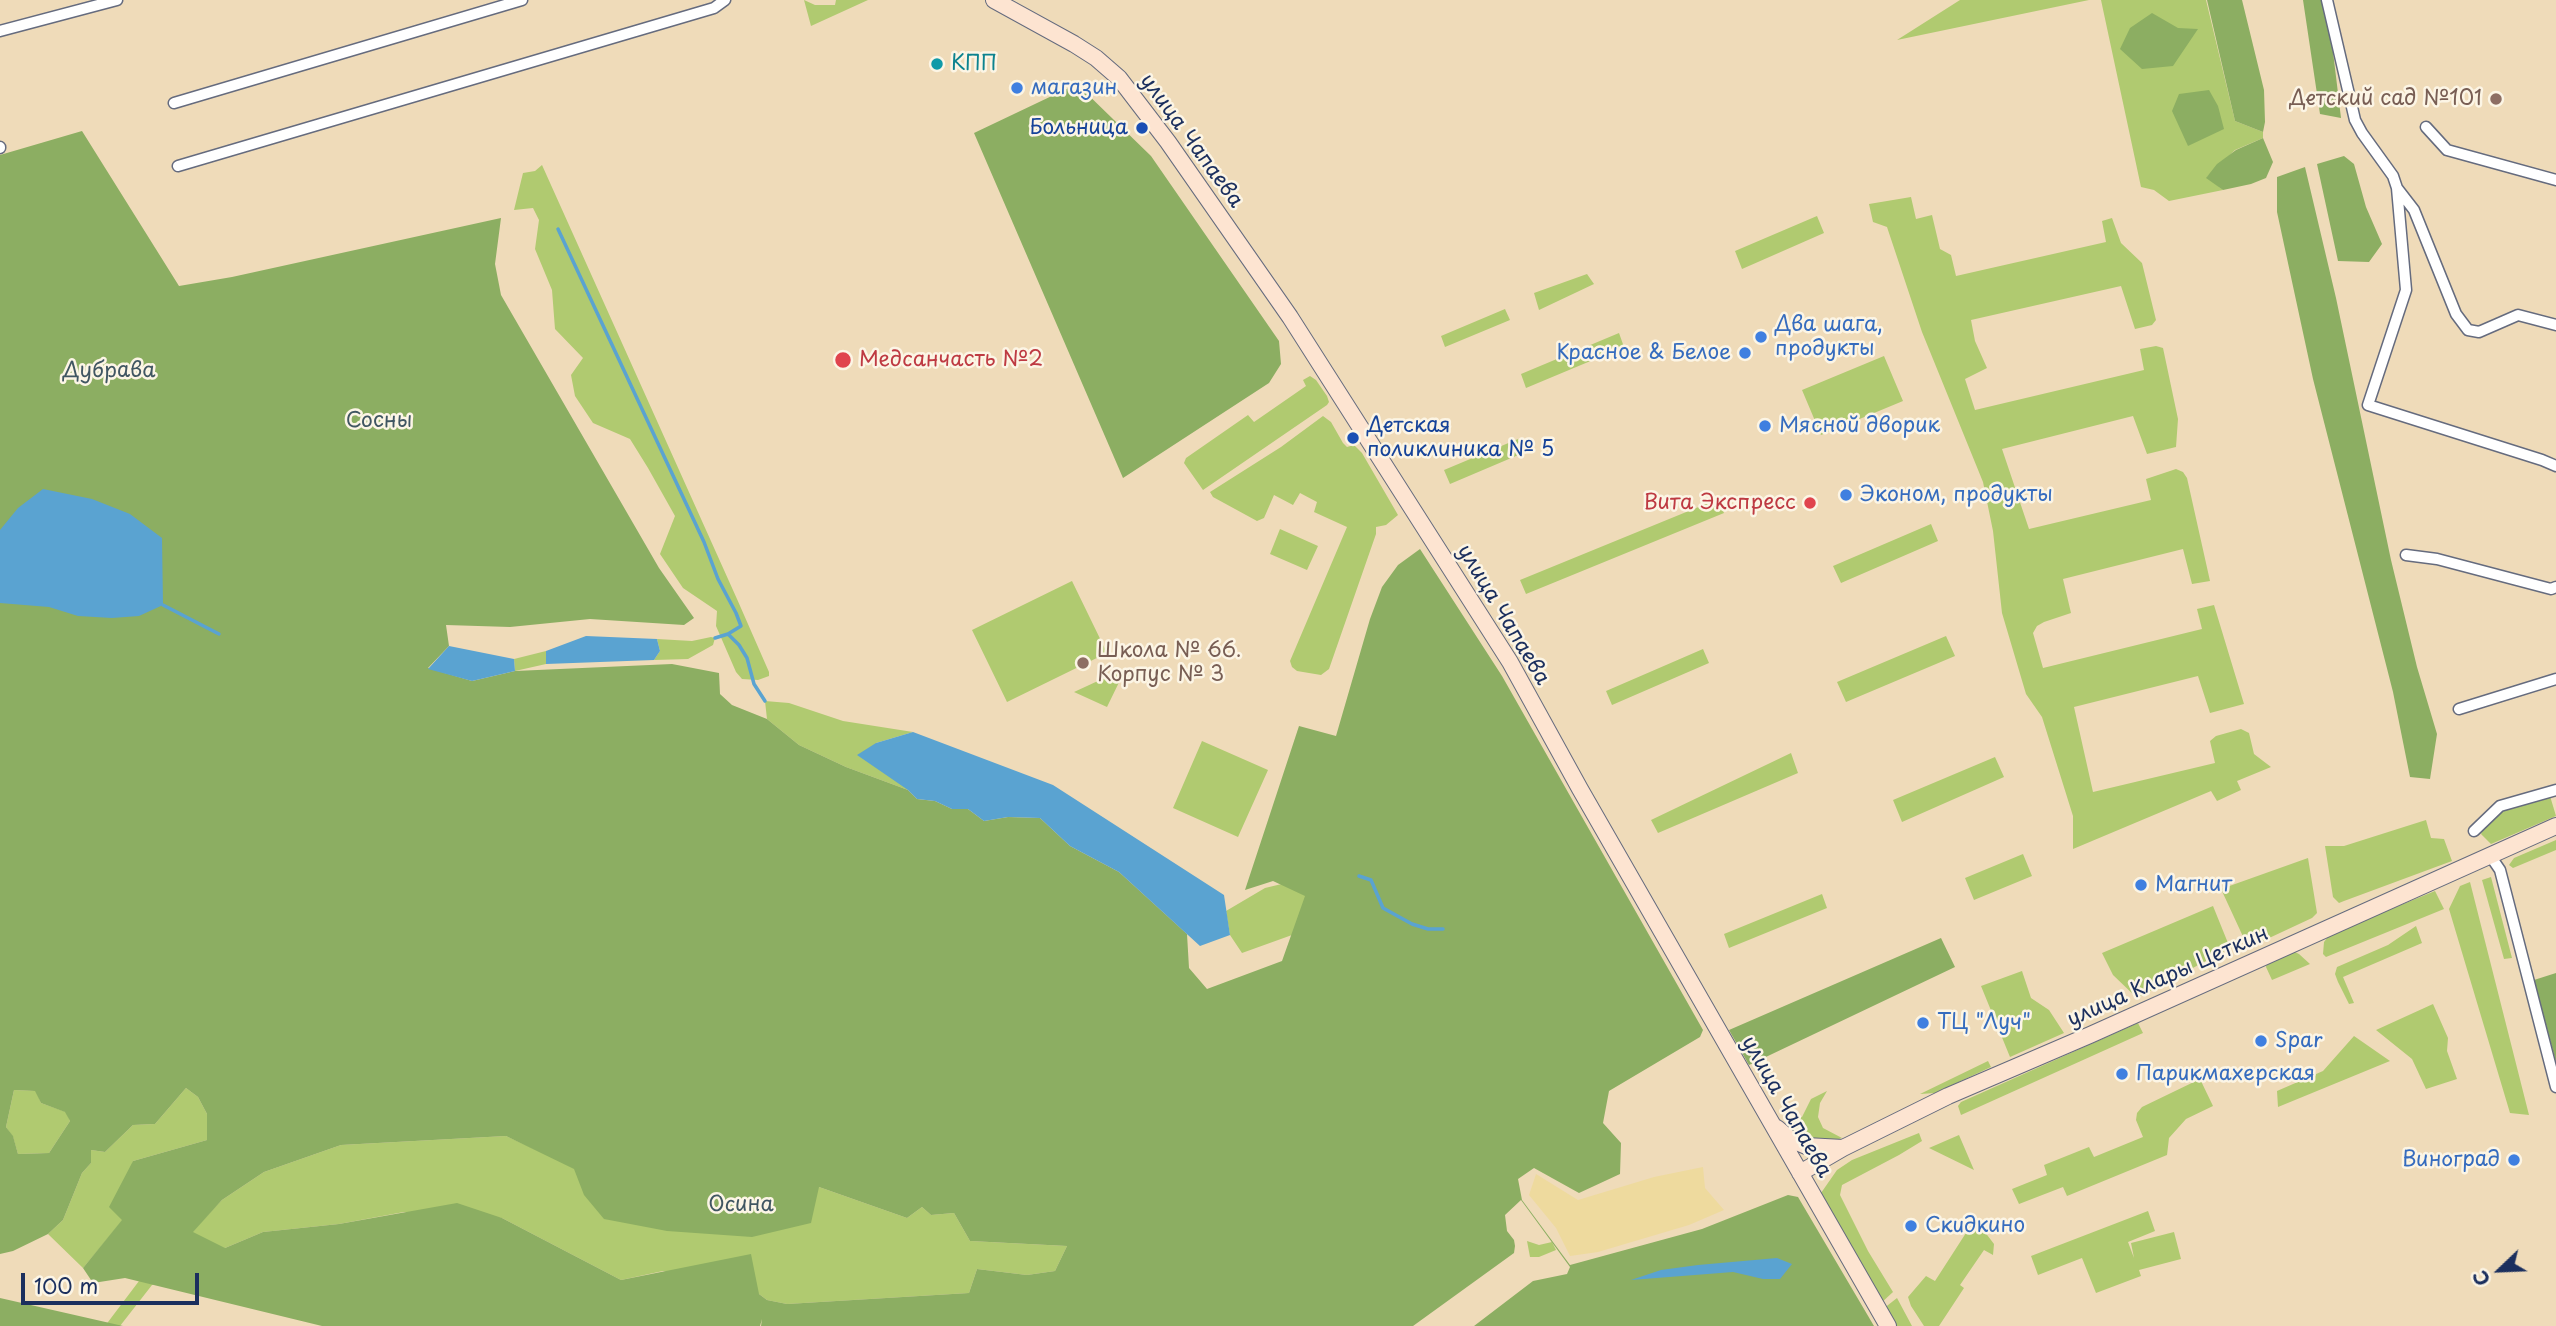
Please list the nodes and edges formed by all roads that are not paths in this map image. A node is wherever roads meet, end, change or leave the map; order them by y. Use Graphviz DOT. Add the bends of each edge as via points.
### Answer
graph roads {
  1 [pos="117,0"];
  2 [pos="522,0"];
  3 [pos="725,0"];
  4 [pos="994,0"];
  5 [pos="2327,0"];
  6 [pos="0,31"];
  7 [pos="174,103"];
  8 [pos="2426,127"];
  9 [pos="178,166"];
  10 [pos="2556,180"];
  11 [pos="2397,188"];
  12 [pos="2556,325"];
  13 [pos="2556,466"];
  14 [pos="2406,555"];
  15 [pos="2556,587"];
  16 [pos="2556,679"];
  17 [pos="2459,709"];
  18 [pos="2556,790"];
  19 [pos="2556,826"];
  20 [pos="2474,831"];
  21 [pos="2489,854"];
  22 [pos="2556,1087"];
  23 [pos="1772,1124"];
  24 [pos="1843,1148"];
  25 [pos="1800,1173"];
  26 [pos="1888,1326"];
  1 -- 6 [label="street"];
  2 -- 7 [label="street"];
  3 -- 9 [label="street" via="714,8"];
  4 -- 23 [label="street, улица Чапаева" via="1074,44 1119,78 1276,297 1510,662"];
  5 -- 11 [label="street" via="2356,120"];
  8 -- 10 [label="street" via="2448,150"];
  11 -- 12 [label="street" via="2414,211 2456,314 2468,330 2479,332 2518,315"];
  11 -- 13 [label="street" via="2406,290 2368,405"];
  14 -- 15 [label="street"];
  16 -- 17 [label="street"];
  18 -- 20 [label="street" via="2500,806"];
  19 -- 21 [label="street, улица Клары Цеткин"];
  21 -- 22 [label="street" via="2500,870"];
  21 -- 24 [label="street, улица Клары Цеткин" via="1948,1096"];
  23 -- 24 [label="street" via="1806,1146"];
  23 -- 25 [label="street, улица Чапаева"];
  24 -- 25 [label="street, улица Клары Цеткин"];
  25 -- 26 [label="street, улица Чапаева"];
}
